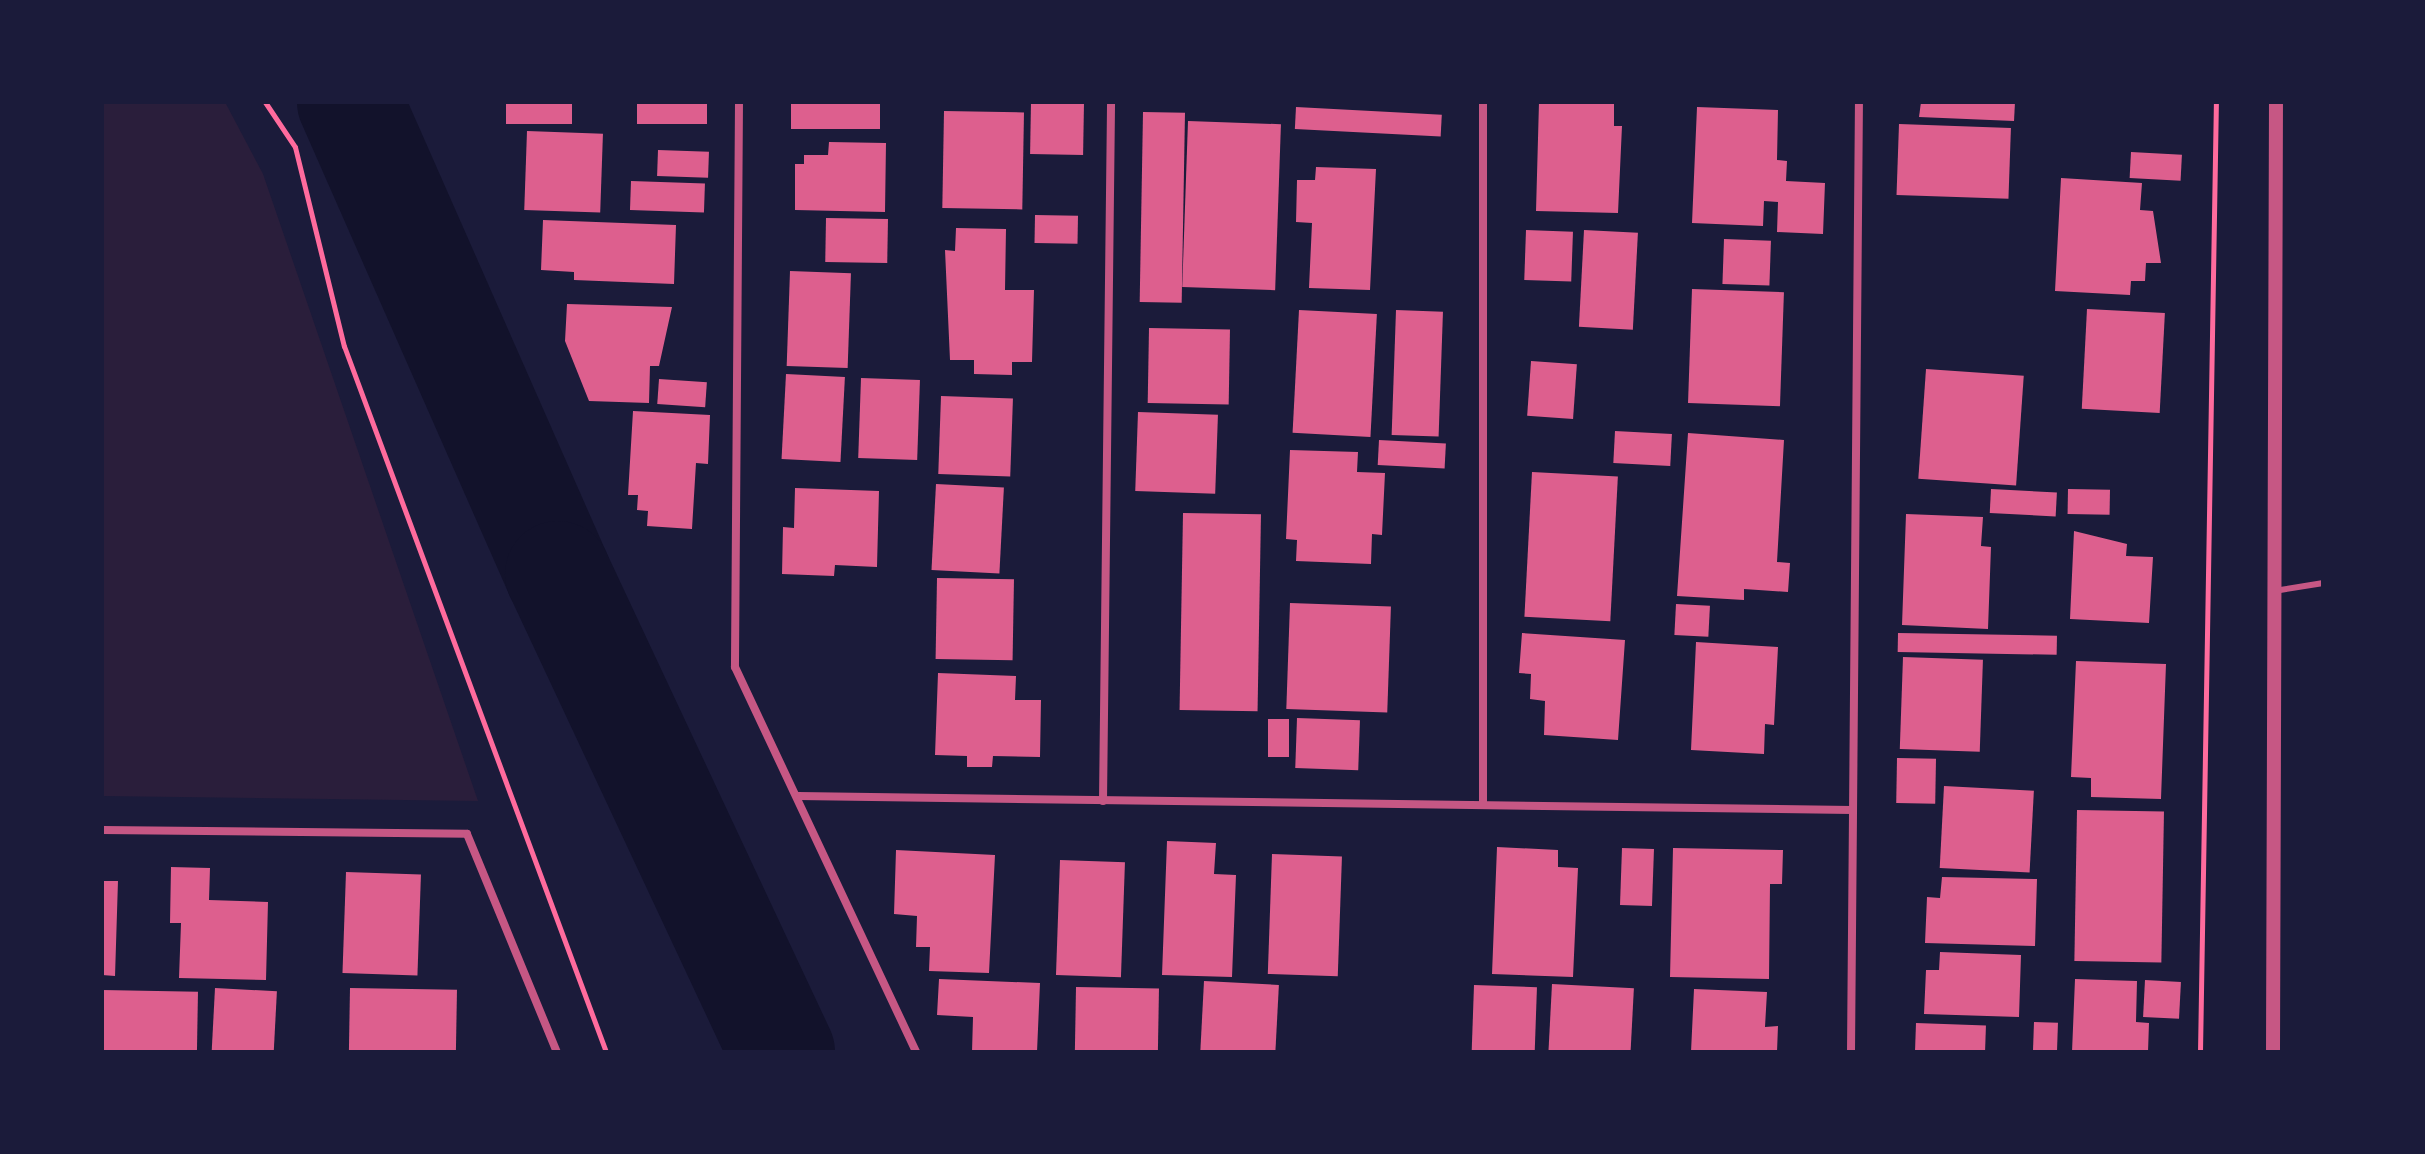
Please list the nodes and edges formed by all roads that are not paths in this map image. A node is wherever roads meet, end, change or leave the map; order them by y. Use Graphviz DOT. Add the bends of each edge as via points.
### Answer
graph roads {
  1 [pos="739,102"];
  2 [pos="1111,102"];
  3 [pos="1483,102"];
  4 [pos="1859,102"];
  5 [pos="2276,102"];
  6 [pos="2323,583"];
  7 [pos="2274,591"];
  8 [pos="798,796"];
  9 [pos="1103,801"];
  10 [pos="1483,803"];
  11 [pos="1852,810"];
  12 [pos="102,830"];
  13 [pos="557,1052"];
  14 [pos="916,1052"];
  15 [pos="1851,1052"];
  16 [pos="2273,1052"];
  1 -- 8 [label="street" via="735,667"];
  2 -- 9 [label="street"];
  3 -- 10 [label="street"];
  4 -- 11 [label="street"];
  5 -- 7 [label="street"];
  6 -- 7 [label="lane"];
  7 -- 16 [label="street"];
  8 -- 9 [label="street"];
  8 -- 14 [label="street"];
  9 -- 10 [label="street"];
  10 -- 11 [label="street"];
  11 -- 15 [label="street"];
  12 -- 13 [label="street" via="467,834"];
}
